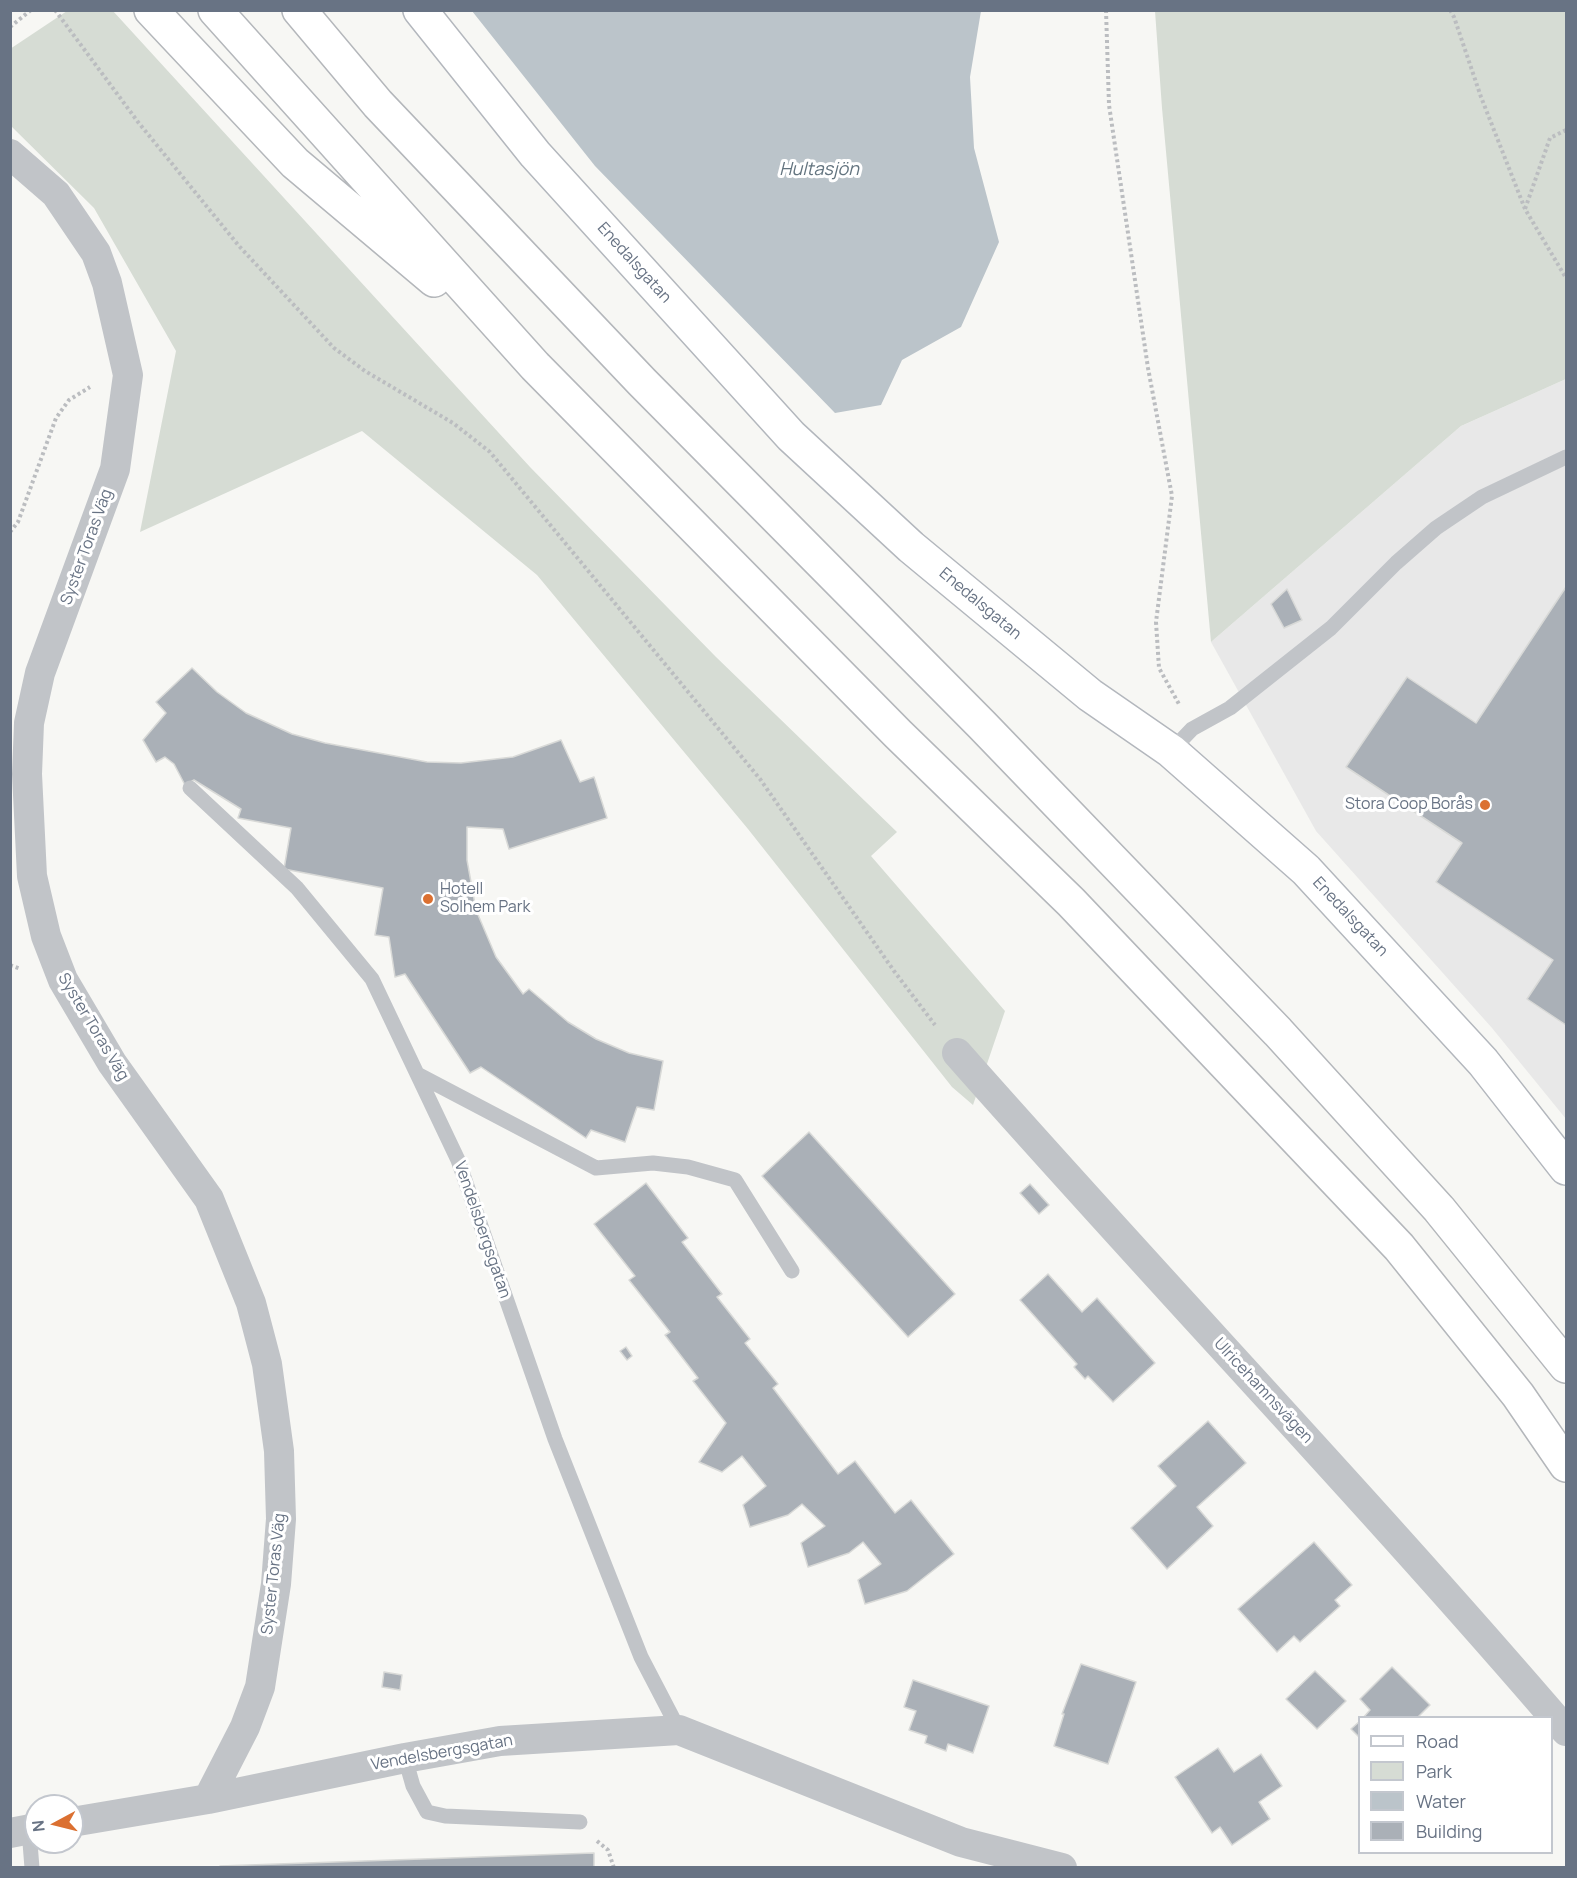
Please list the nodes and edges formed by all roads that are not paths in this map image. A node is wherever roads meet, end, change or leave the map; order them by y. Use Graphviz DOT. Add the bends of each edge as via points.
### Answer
graph roads {
  1 [pos="151,10"];
  2 [pos="215,10"];
  3 [pos="299,10"];
  4 [pos="317,10"];
  5 [pos="420,10"];
  6 [pos="378,104"];
  7 [pos="10,154"];
  8 [pos="535,366"];
  9 [pos="1566,457"];
  10 [pos="1181,740"];
  11 [pos="190,788"];
  12 [pos="957,1053"];
  13 [pos="417,1074"];
  14 [pos="1566,1168"];
  15 [pos="792,1271"];
  16 [pos="1566,1366"];
  17 [pos="1566,1465"];
  18 [pos="1553,1716"];
  19 [pos="1553,1716"];
  20 [pos="679,1730"];
  21 [pos="1566,1731"];
  22 [pos="405,1758"];
  23 [pos="208,1799"];
  24 [pos="84,1820"];
  25 [pos="580,1822"];
  26 [pos="959,1855"];
  27 [pos="1062,1868"];
  1 -- 8 [label="main road" via="295,163"];
  2 -- 8 [label="main road"];
  3 -- 6 [label="main road"];
  4 -- 6 [label="main road"];
  5 -- 10 [label="main road, Enedalsgatan" via="535,154 791,436 911,547 1090,695"];
  6 -- 16 [label="main road" via="642,381 1278,1032 1439,1209"];
  7 -- 23 [label="street, Syster Toras Väg" via="57,194 96,253 107,283 128,375 115,469 40,673 29,723 32,876 46,936 63,980 111,1063 209,1198 251,1303 267,1364 279,1463 281,1519 276,1584 260,1687 245,1727"];
  8 -- 17 [label="main road" via="898,734 1071,902 1399,1247 1518,1395"];
  9 -- 10 [label="lane" via="1482,497 1436,528 1331,628 1230,708"];
  10 -- 14 [label="main road, Enedalsgatan" via="1484,1062"];
  11 -- 13 [label="lane, Vendelsbergsgatan" via="297,888 372,979"];
  12 -- 18 [label="street, Ulricehamnsvägen" via="1078,1191 1388,1527"];
  13 -- 15 [label="lane" via="596,1168 653,1163 688,1167 735,1180"];
  13 -- 20 [label="lane, Vendelsbergsgatan" via="458,1160 555,1439 641,1657"];
  19 -- 21 [label="street, Ulricehamnsvägen"];
  20 -- 22 [label="street, Vendelsbergsgatan" via="500,1741"];
  20 -- 26 [label="street, Vendelsbergsgatan"];
  22 -- 23 [label="street, Vendelsbergsgatan"];
  22 -- 25 [label="lane" via="413,1786 427,1812"];
  23 -- 24 [label="street, Vendelsbergsgatan"];
  26 -- 27 [label="street, Vendelsbergsgatan"];
}
